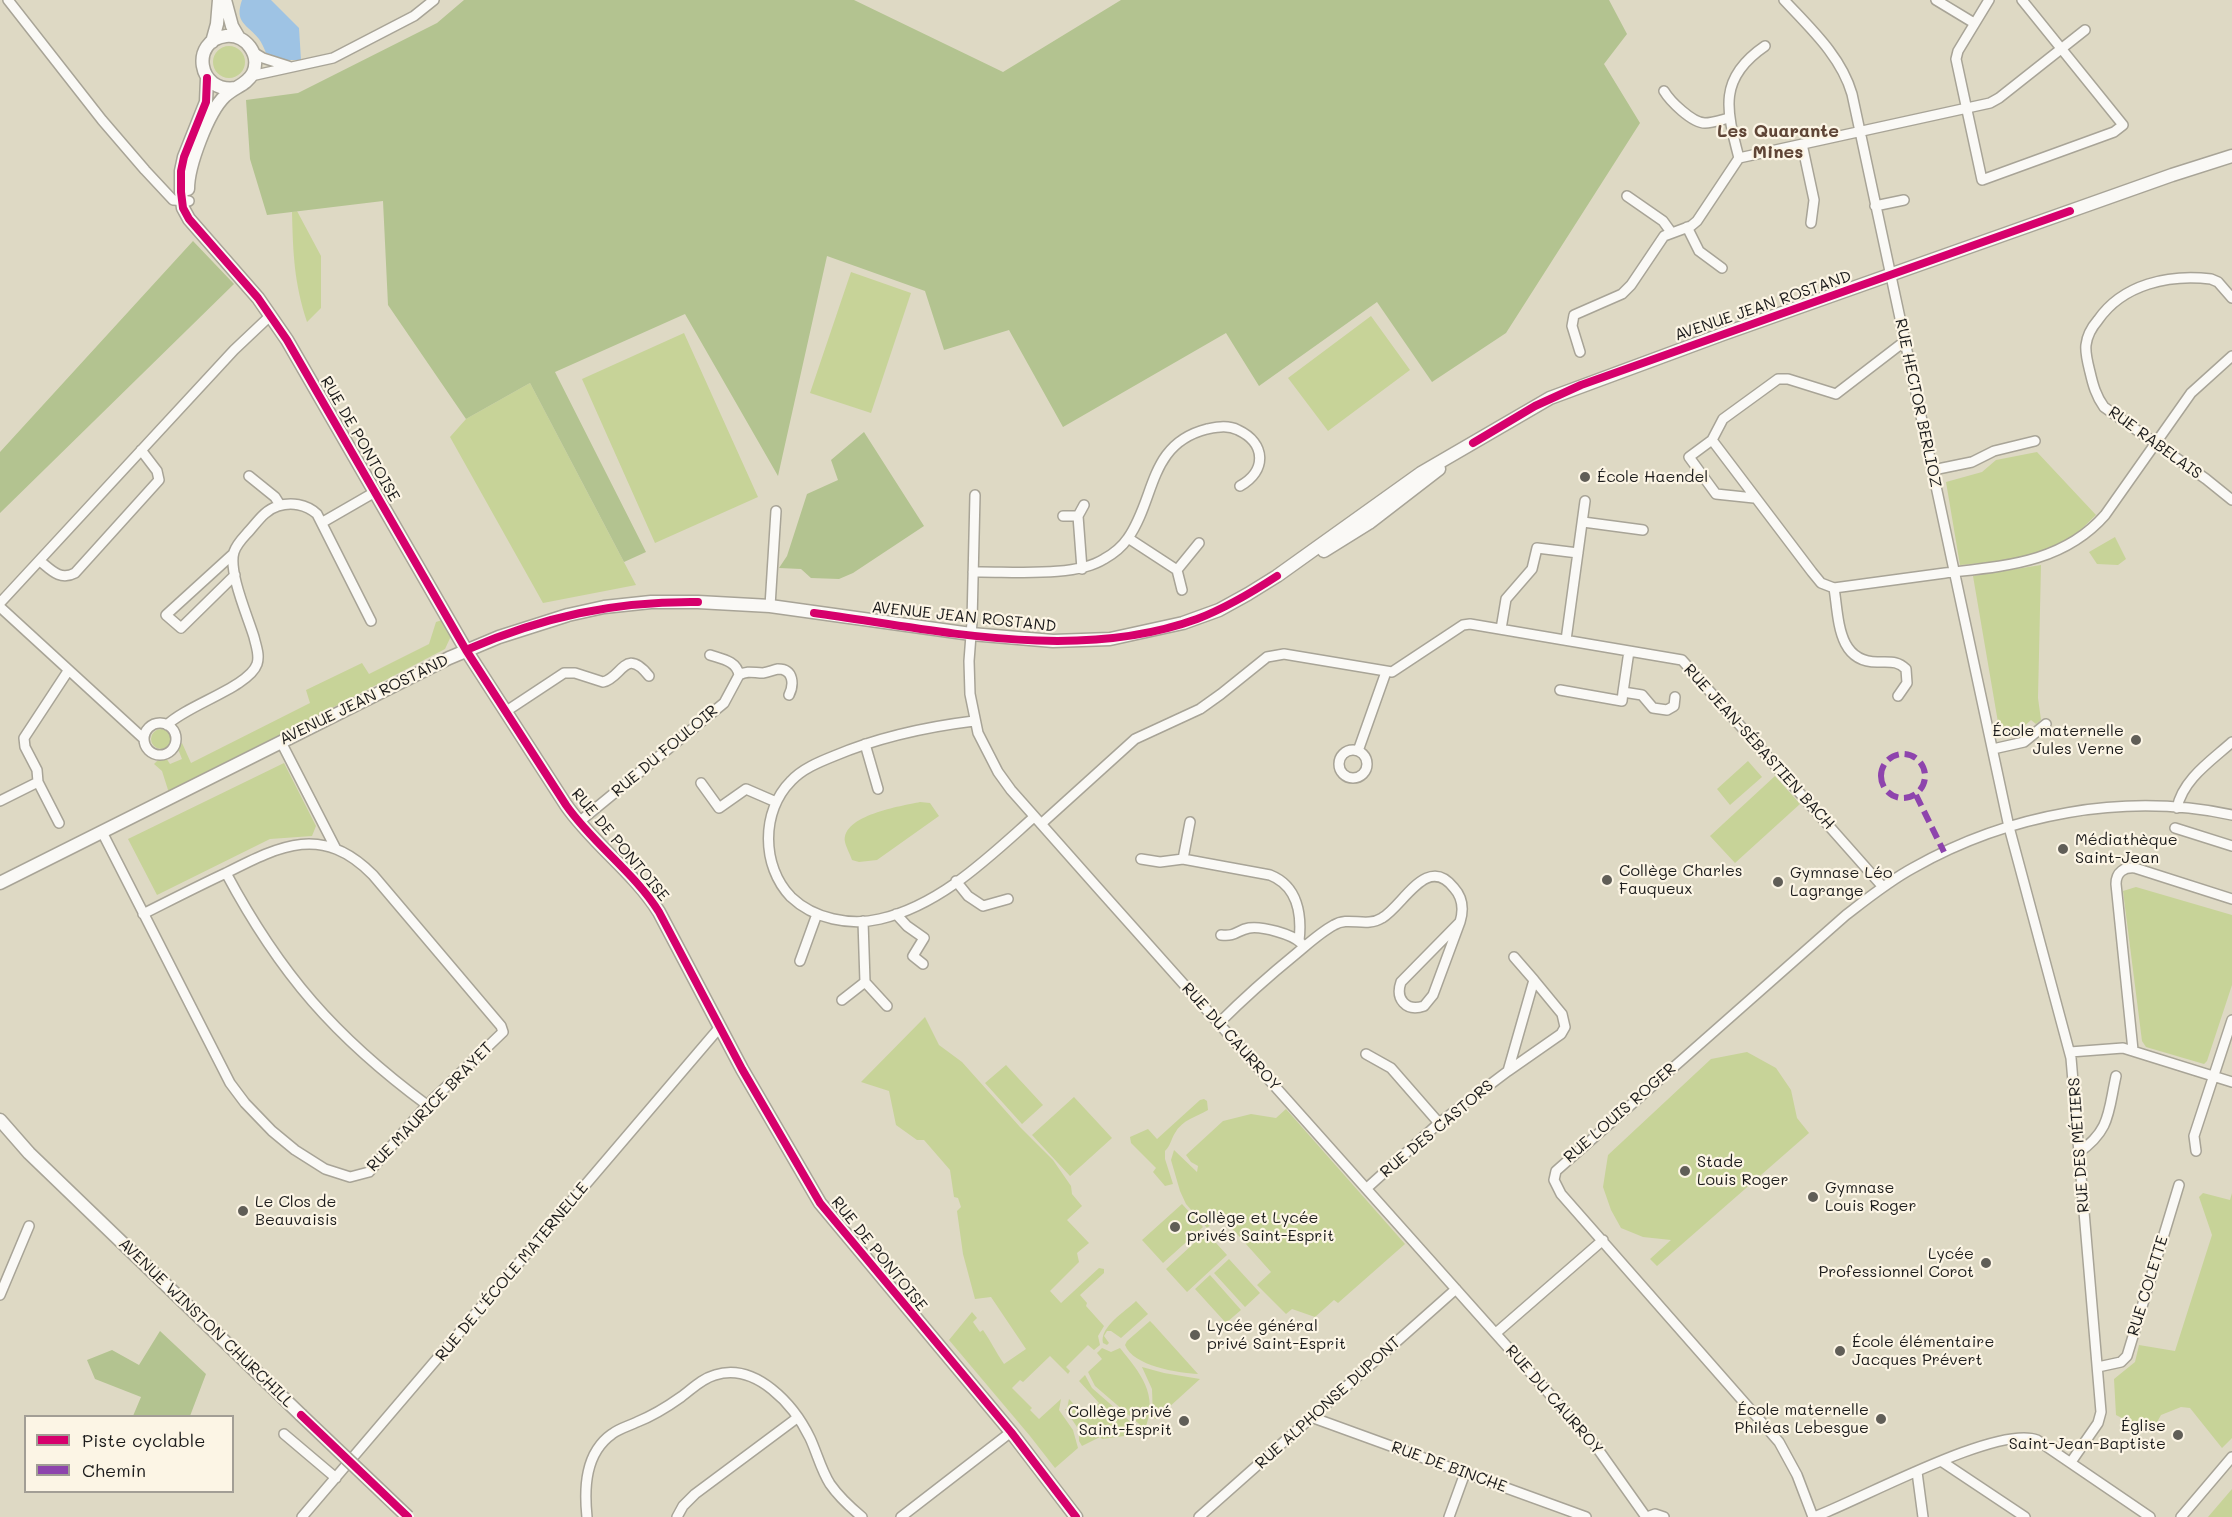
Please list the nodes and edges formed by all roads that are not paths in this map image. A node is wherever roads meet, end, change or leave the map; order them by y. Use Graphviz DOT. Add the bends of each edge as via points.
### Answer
graph roads {
  1 [pos="8,0"];
  2 [pos="219,0"];
  3 [pos="225,0"];
  4 [pos="434,0"];
  5 [pos="1784,0"];
  6 [pos="1936,0"];
  7 [pos="1989,0"];
  8 [pos="2022,0"];
  9 [pos="1974,23"];
  10 [pos="2085,30"];
  11 [pos="239,38"];
  12 [pos="212,42"];
  13 [pos="1766,46"];
  14 [pos="2061,48"];
  15 [pos="253,52"];
  16 [pos="294,66"];
  17 [pos="251,76"];
  18 [pos="207,78"];
  19 [pos="236,88"];
  20 [pos="1664,91"];
  21 [pos="1967,108"];
  22 [pos="1729,118"];
  23 [pos="1859,131"];
  24 [pos="1802,144"];
  25 [pos="2232,156"];
  26 [pos="1739,158"];
  27 [pos="1627,196"];
  28 [pos="1904,200"];
  29 [pos="186,202"];
  30 [pos="1875,206"];
  31 [pos="1811,223"];
  32 [pos="1687,227"];
  33 [pos="1671,232"];
  34 [pos="1722,268"];
  35 [pos="1891,276"];
  36 [pos="2232,298"];
  37 [pos="270,316"];
  38 [pos="1905,341"];
  39 [pos="1580,352"];
  40 [pos="2232,356"];
  41 [pos="1712,440"];
  42 [pos="2035,441"];
  43 [pos="2156,444"];
  44 [pos="141,450"];
  45 [pos="1933,470"];
  46 [pos="249,476"];
  47 [pos="1240,486"];
  48 [pos="375,492"];
  49 [pos="975,495"];
  50 [pos="1754,498"];
  51 [pos="1586,501"];
  52 [pos="2232,501"];
  53 [pos="1084,504"];
  54 [pos="280,505"];
  55 [pos="776,511"];
  56 [pos="1063,516"];
  57 [pos="1078,516"];
  58 [pos="322,522"];
  59 [pos="1583,522"];
  60 [pos="1642,530"];
  61 [pos="1128,538"];
  62 [pos="1199,543"];
  63 [pos="1578,553"];
  64 [pos="234,554"];
  65 [pos="40,561"];
  66 [pos="1082,568"];
  67 [pos="1177,570"];
  68 [pos="974,572"];
  69 [pos="1955,572"];
  70 [pos="235,575"];
  71 [pos="1834,588"];
  72 [pos="1182,590"];
  73 [pos="0,605"];
  74 [pos="770,606"];
  75 [pos="371,621"];
  76 [pos="1501,629"];
  77 [pos="971,634"];
  78 [pos="1566,640"];
  79 [pos="466,650"];
  80 [pos="1629,651"];
  81 [pos="710,655"];
  82 [pos="68,671"];
  83 [pos="1386,672"];
  84 [pos="739,675"];
  85 [pos="649,676"];
  86 [pos="1560,690"];
  87 [pos="1623,692"];
  88 [pos="789,695"];
  89 [pos="1898,696"];
  90 [pos="1675,697"];
  91 [pos="505,712"];
  92 [pos="974,721"];
  93 [pos="2046,724"];
  94 [pos="166,725"];
  95 [pos="144,739"];
  96 [pos="281,742"];
  97 [pos="2232,742"];
  98 [pos="865,744"];
  99 [pos="1993,749"];
  100 [pos="1358,752"];
  101 [pos="39,782"];
  102 [pos="701,783"];
  103 [pos="878,789"];
  104 [pos="0,801"];
  105 [pos="776,802"];
  106 [pos="2177,808"];
  107 [pos="2232,815"];
  108 [pos="1037,820"];
  109 [pos="579,822"];
  110 [pos="1190,822"];
  111 [pos="59,823"];
  112 [pos="2009,827"];
  113 [pos="2175,828"];
  114 [pos="102,832"];
  115 [pos="2232,846"];
  116 [pos="336,849"];
  117 [pos="1183,858"];
  118 [pos="1141,859"];
  119 [pos="226,873"];
  120 [pos="956,881"];
  121 [pos="0,883"];
  122 [pos="1883,887"];
  123 [pos="2232,898"];
  124 [pos="1008,899"];
  125 [pos="143,914"];
  126 [pos="817,914"];
  127 [pos="896,914"];
  128 [pos="863,921"];
  129 [pos="1460,922"];
  130 [pos="1221,935"];
  131 [pos="1302,944"];
  132 [pos="1514,957"];
  133 [pos="800,961"];
  134 [pos="922,964"];
  135 [pos="1534,980"];
  136 [pos="864,982"];
  137 [pos="842,1000"];
  138 [pos="887,1006"];
  139 [pos="2232,1020"];
  140 [pos="1219,1023"];
  141 [pos="720,1027"];
  142 [pos="2133,1050"];
  143 [pos="2070,1052"];
  144 [pos="1366,1054"];
  145 [pos="1508,1071"];
  146 [pos="2214,1075"];
  147 [pos="2116,1076"];
  148 [pos="2232,1082"];
  149 [pos="428,1105"];
  150 [pos="0,1120"];
  151 [pos="1439,1123"];
  152 [pos="0,1130"];
  153 [pos="2196,1151"];
  154 [pos="29,1153"];
  155 [pos="2078,1153"];
  156 [pos="2179,1185"];
  157 [pos="1367,1188"];
  158 [pos="29,1226"];
  159 [pos="1603,1240"];
  160 [pos="1456,1289"];
  161 [pos="0,1295"];
  162 [pos="1496,1333"];
  163 [pos="2097,1367"];
  164 [pos="1311,1417"];
  165 [pos="797,1418"];
  166 [pos="1011,1432"];
  167 [pos="284,1434"];
  168 [pos="2232,1457"];
  169 [pos="1941,1461"];
  170 [pos="2071,1462"];
  171 [pos="1917,1472"];
  172 [pos="1465,1473"];
  173 [pos="336,1478"];
  174 [pos="1582,1516"];
  175 [pos="302,1517"];
  176 [pos="408,1517"];
  177 [pos="587,1517"];
  178 [pos="677,1517"];
  179 [pos="862,1517"];
  180 [pos="902,1517"];
  181 [pos="1076,1517"];
  182 [pos="1199,1517"];
  183 [pos="1449,1517"];
  184 [pos="1647,1517"];
  185 [pos="1664,1517"];
  186 [pos="1814,1517"];
  187 [pos="1923,1517"];
  188 [pos="2025,1517"];
  189 [pos="2150,1517"];
  190 [pos="2181,1517"];
  1 -- 29 [label="street" via="131,155 169,197"];
  2 -- 12 [label="street"];
  3 -- 11 [label="street"];
  4 -- 16 [label="street" via="414,16 333,58"];
  5 -- 23 [label="street, RUE HECTOR BERLIOZ" via="1838,63 1850,87"];
  6 -- 9 [label="street"];
  7 -- 9 [label="street"];
  8 -- 14 [label="street"];
  9 -- 21 [label="street" via="1956,59"];
  10 -- 14 [label="street"];
  11 -- 12 [label="street" via="227,36"];
  11 -- 15 [label="street"];
  12 -- 18 [label="street" via="203,59"];
  13 -- 22 [label="street" via="1744,62 1736,75 1730,92"];
  14 -- 21 [label="street" via="1995,101"];
  14 -- 21 [label="street" via="2123,125 2114,132 1982,180"];
  15 -- 16 [label="street"];
  15 -- 17 [label="street"];
  16 -- 17 [label="street"];
  17 -- 19 [label="street"];
  18 -- 19 [label="street" via="220,87"];
  18 -- 29 [label="street" via="205,108 181,171"];
  19 -- 29 [label="street" via="218,105 193,160"];
  20 -- 22 [label="street" via="1673,104 1699,122"];
  21 -- 23 [label="street"];
  22 -- 26 [label="street"];
  23 -- 24 [label="street"];
  23 -- 30 [label="street, RUE HECTOR BERLIOZ"];
  24 -- 26 [label="street"];
  24 -- 31 [label="street" via="1814,200"];
  25 -- 35 [label="street, AVENUE JEAN ROSTAND"];
  26 -- 32 [label="street" via="1697,221"];
  27 -- 33 [label="street" via="1663,221"];
  28 -- 30 [label="street"];
  29 -- 37 [label="street, RUE DE PONTOISE" via="189,219"];
  30 -- 35 [label="street, RUE HECTOR BERLIOZ"];
  32 -- 33 [label="street"];
  32 -- 34 [label="street" via="1699,251"];
  33 -- 39 [label="street" via="1662,238 1622,294 1574,315 1572,322"];
  35 -- 38 [label="street, RUE HECTOR BERLIOZ"];
  35 -- 77 [label="street, AVENUE JEAN ROSTAND" via="1562,393 1525,411 1421,473 1241,599 1185,623 1110,639 1068,641"];
  36 -- 43 [label="street, RUE RABELAIS" via="2211,279 2154,281 2117,299 2090,331 2086,350 2097,396 2109,411"];
  37 -- 44 [label="street"];
  37 -- 48 [label="street, RUE DE PONTOISE"];
  38 -- 41 [label="street" via="1836,394 1788,379 1774,381 1723,419"];
  38 -- 45 [label="street, RUE HECTOR BERLIOZ"];
  40 -- 43 [label="street" via="2192,393"];
  41 -- 50 [label="street"];
  41 -- 50 [label="street" via="1689,458 1716,494"];
  42 -- 45 [label="street"];
  43 -- 52 [label="street, RUE RABELAIS"];
  43 -- 69 [label="street" via="2105,515 2081,537 2055,552 2025,562"];
  44 -- 65 [label="street"];
  44 -- 65 [label="street" via="159,480 75,573 61,577"];
  45 -- 69 [label="street, RUE HECTOR BERLIOZ"];
  46 -- 54 [label="street"];
  47 -- 61 [label="street" via="1260,466 1258,453 1248,437 1227,426 1191,435 1162,460"];
  48 -- 58 [label="street"];
  48 -- 79 [label="street, RUE DE PONTOISE"];
  49 -- 68 [label="street, RUE DU CAURROY"];
  50 -- 71 [label="street" via="1818,580"];
  51 -- 59 [label="street"];
  53 -- 57 [label="street"];
  54 -- 58 [label="street" via="308,507"];
  54 -- 64 [label="street" via="266,512"];
  55 -- 74 [label="street"];
  56 -- 57 [label="street"];
  57 -- 66 [label="street"];
  58 -- 75 [label="street"];
  59 -- 60 [label="street"];
  59 -- 63 [label="street"];
  61 -- 66 [label="street" via="1106,558"];
  61 -- 67 [label="street"];
  62 -- 67 [label="street"];
  63 -- 76 [label="street" via="1537,548 1532,569 1506,599"];
  63 -- 78 [label="street"];
  64 -- 70 [label="street"];
  64 -- 70 [label="street" via="166,615 181,628"];
  65 -- 73 [label="street"];
  66 -- 68 [label="street"];
  67 -- 72 [label="street"];
  68 -- 77 [label="street, RUE DU CAURROY"];
  69 -- 71 [label="street"];
  69 -- 99 [label="street, RUE HECTOR BERLIOZ"];
  70 -- 94 [label="street" via="257,649 257,665 241,682"];
  71 -- 89 [label="street" via="1843,639 1853,654 1866,662 1897,663 1906,669 1907,683"];
  73 -- 82 [label="street"];
  74 -- 77 [label="street, AVENUE JEAN ROSTAND"];
  74 -- 79 [label="street, AVENUE JEAN ROSTAND" via="673,602 604,607 518,630"];
  76 -- 78 [label="street, RUE JEAN-SÉBASTIEN BACH"];
  76 -- 83 [label="street, RUE JEAN-SÉBASTIEN BACH" via="1463,626 1399,669"];
  77 -- 92 [label="street, RUE DU CAURROY" via="969,678"];
  78 -- 80 [label="street, RUE JEAN-SÉBASTIEN BACH"];
  79 -- 91 [label="street, RUE DE PONTOISE"];
  79 -- 96 [label="street, AVENUE JEAN ROSTAND"];
  80 -- 87 [label="street"];
  80 -- 122 [label="street, RUE JEAN-SÉBASTIEN BACH" via="1682,660"];
  81 -- 84 [label="street" via="733,663"];
  82 -- 95 [label="street"];
  82 -- 101 [label="street" via="24,738"];
  83 -- 100 [label="street"];
  83 -- 108 [label="street" via="1284,654 1270,655 1200,709 1128,744"];
  84 -- 88 [label="street" via="785,671 793,683"];
  84 -- 109 [label="street, RUE DU FOULOIR" via="724,703"];
  85 -- 91 [label="street" via="641,667 630,664 603,682 564,673"];
  86 -- 87 [label="street" via="1622,701"];
  87 -- 90 [label="street" via="1641,695 1653,708 1667,710 1674,706"];
  91 -- 109 [label="street, RUE DE PONTOISE"];
  92 -- 98 [label="street" via="914,730"];
  92 -- 108 [label="street, RUE DU CAURROY" via="993,766"];
  93 -- 99 [label="street" via="2024,742"];
  94 -- 95 [label="street" via="152,726"];
  94 -- 95 [label="street" via="176,738 168,753 151,752"];
  96 -- 114 [label="street, AVENUE JEAN ROSTAND"];
  96 -- 116 [label="street"];
  97 -- 106 [label="street" via="2188,782"];
  98 -- 103 [label="street"];
  98 -- 105 [label="street" via="802,772 790,781"];
  99 -- 112 [label="street, RUE HECTOR BERLIOZ"];
  101 -- 104 [label="street"];
  101 -- 111 [label="street"];
  102 -- 105 [label="street" via="719,808 747,789"];
  105 -- 126 [label="street" via="768,832 775,870 792,897"];
  106 -- 107 [label="street, RUE LOUIS ROGER"];
  106 -- 112 [label="street, RUE LOUIS ROGER" via="2087,810"];
  108 -- 120 [label="street"];
  108 -- 140 [label="street, RUE DU CAURROY"];
  109 -- 141 [label="street, RUE DE PONTOISE" via="653,902"];
  110 -- 117 [label="street"];
  112 -- 122 [label="street, RUE LOUIS ROGER" via="1936,856"];
  112 -- 143 [label="street, RUE DES MÉTIERS"];
  113 -- 115 [label="street"];
  114 -- 121 [label="street, AVENUE JEAN ROSTAND"];
  114 -- 125 [label="street, RUE MAURICE BRAYET"];
  116 -- 119 [label="street, RUE MAURICE BRAYET" via="311,844 282,847"];
  116 -- 149 [label="street, RUE MAURICE BRAYET" via="373,875 502,1028 501,1035"];
  117 -- 118 [label="street"];
  117 -- 131 [label="street" via="1280,880 1299,908"];
  119 -- 125 [label="street, RUE MAURICE BRAYET"];
  119 -- 149 [label="street" via="272,951 318,1010 368,1058"];
  120 -- 124 [label="street" via="983,906"];
  120 -- 127 [label="street"];
  122 -- 159 [label="street, RUE LOUIS ROGER" via="1846,915 1556,1171 1558,1190"];
  123 -- 142 [label="street" via="2135,868 2119,872 2116,884"];
  125 -- 149 [label="street, RUE MAURICE BRAYET" via="226,1078 264,1124 304,1156 339,1175 365,1174"];
  126 -- 128 [label="street"];
  126 -- 133 [label="street"];
  127 -- 128 [label="street"];
  127 -- 134 [label="street" via="924,938 913,956"];
  128 -- 136 [label="street"];
  129 -- 129 [label="street" via="1401,982 1399,994 1406,1005 1420,1008 1430,1000"];
  129 -- 131 [label="street" via="1463,905 1456,890 1445,880 1431,877 1418,882 1383,918 1368,923 1335,924"];
  130 -- 131 [label="street" via="1231,936 1254,928 1290,935"];
  131 -- 140 [label="street"];
  132 -- 135 [label="street, RUE DES CASTORS"];
  135 -- 145 [label="street, RUE DES CASTORS"];
  135 -- 145 [label="street, RUE DES CASTORS" via="1562,1014 1565,1027 1561,1034"];
  136 -- 137 [label="street"];
  136 -- 138 [label="street"];
  139 -- 146 [label="street"];
  140 -- 157 [label="street, RUE DU CAURROY"];
  141 -- 166 [label="street, RUE DE PONTOISE" via="826,1212"];
  141 -- 173 [label="street, RUE DE L'ÉCOLE MATERNELLE"];
  142 -- 143 [label="street"];
  142 -- 146 [label="street"];
  143 -- 155 [label="street, RUE DES MÉTIERS"];
  144 -- 151 [label="street" via="1391,1068"];
  145 -- 151 [label="street, RUE DES CASTORS"];
  146 -- 148 [label="street"];
  146 -- 153 [label="street" via="2194,1136"];
  147 -- 155 [label="street" via="2102,1132"];
  150 -- 154 [label="street, AVENUE WINSTON CHURCHILL"];
  151 -- 157 [label="street, RUE DES CASTORS"];
  152 -- 154 [label="street, AVENUE WINSTON CHURCHILL"];
  154 -- 176 [label="street, AVENUE WINSTON CHURCHILL, bridge"];
  155 -- 163 [label="street, RUE DES MÉTIERS"];
  156 -- 163 [label="street, RUE COLETTE" via="2127,1356 2121,1362"];
  157 -- 160 [label="street, RUE DU CAURROY"];
  158 -- 161 [label="street"];
  159 -- 162 [label="street"];
  159 -- 186 [label="street, RUE LOUIS ROGER" via="1779,1442"];
  160 -- 162 [label="street, RUE DU CAURROY"];
  160 -- 164 [label="street, RUE ALPHONSE DUPONT"];
  162 -- 184 [label="street, RUE DU CAURROY" via="1598,1450"];
  163 -- 170 [label="street, RUE DES MÉTIERS" via="2100,1419"];
  164 -- 172 [label="street, RUE DE BINCHE"];
  164 -- 182 [label="street, RUE ALPHONSE DUPONT"];
  165 -- 177 [label="street" via="774,1391 748,1376 727,1373 705,1379 666,1407 606,1440 587,1473"];
  165 -- 178 [label="street" via="695,1494"];
  165 -- 179 [label="street" via="830,1484"];
  166 -- 180 [label="street"];
  166 -- 181 [label="street, RUE DE PONTOISE"];
  167 -- 173 [label="street"];
  168 -- 190 [label="street"];
  169 -- 170 [label="street" via="1972,1449 2027,1437"];
  169 -- 171 [label="street"];
  169 -- 188 [label="street"];
  170 -- 189 [label="street"];
  171 -- 186 [label="street"];
  171 -- 187 [label="street"];
  172 -- 174 [label="street, RUE DE BINCHE"];
  172 -- 183 [label="street"];
  173 -- 175 [label="street, RUE DE L'ÉCOLE MATERNELLE"];
  184 -- 185 [label="street"];
}
